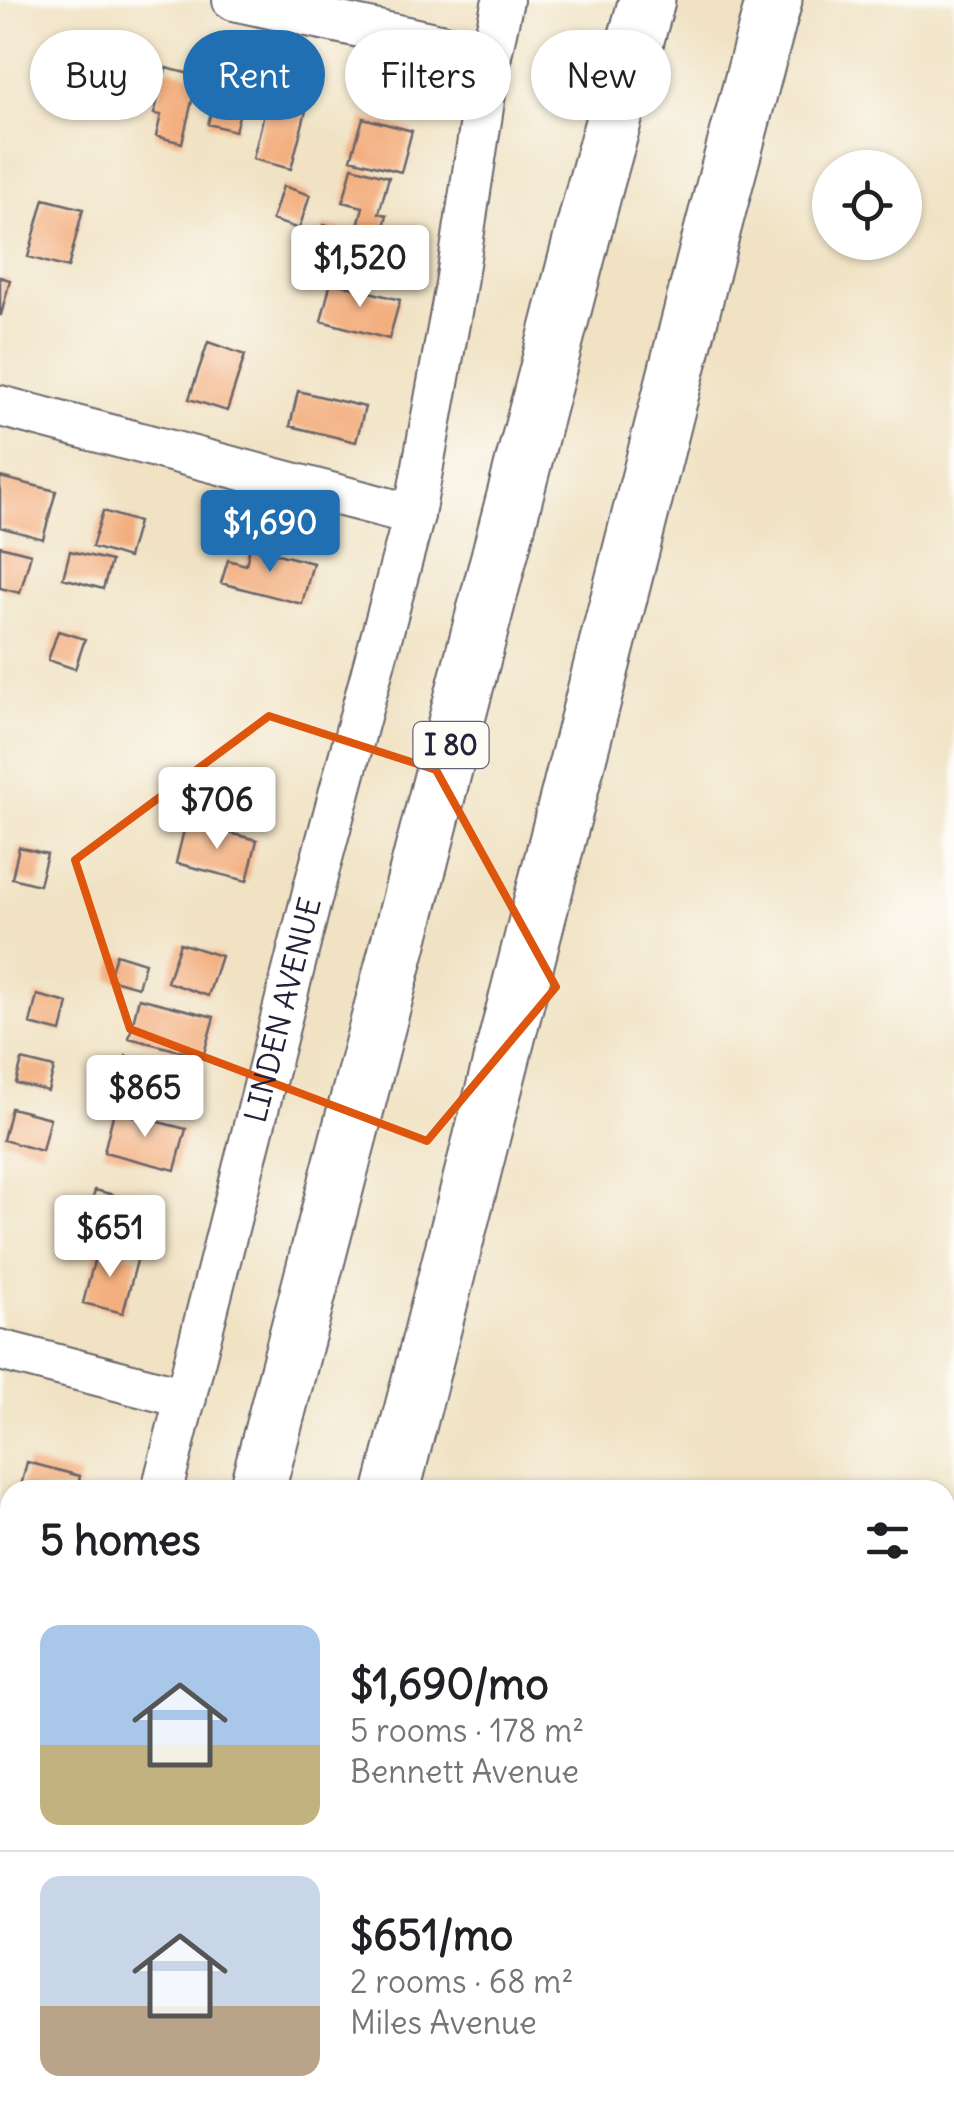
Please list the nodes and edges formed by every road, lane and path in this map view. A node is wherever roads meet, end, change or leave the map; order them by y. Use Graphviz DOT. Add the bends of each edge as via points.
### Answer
graph roads {
  1 [pos="232,0"];
  2 [pos="504,0"];
  3 [pos="647,0"];
  4 [pos="774,0"];
  5 [pos="373,30"];
  6 [pos="497,30"];
  7 [pos="481,120"];
  8 [pos="0,406"];
  9 [pos="414,515"];
  10 [pos="0,1350"];
  11 [pos="186,1398"];
  12 [pos="165,1480"];
  13 [pos="260,1480"];
  14 [pos="395,1480"];
  1 -- 5 [label="street"];
  2 -- 6 [label="street, LINDEN AVENUE"];
  3 -- 13 [label="highway, I 80"];
  4 -- 14 [label="highway"];
  7 -- 9 [label="street, LINDEN AVENUE"];
  8 -- 9 [label="street"];
  9 -- 11 [label="street, LINDEN AVENUE"];
  10 -- 11 [label="street"];
  11 -- 12 [label="street, LINDEN AVENUE"];
}
